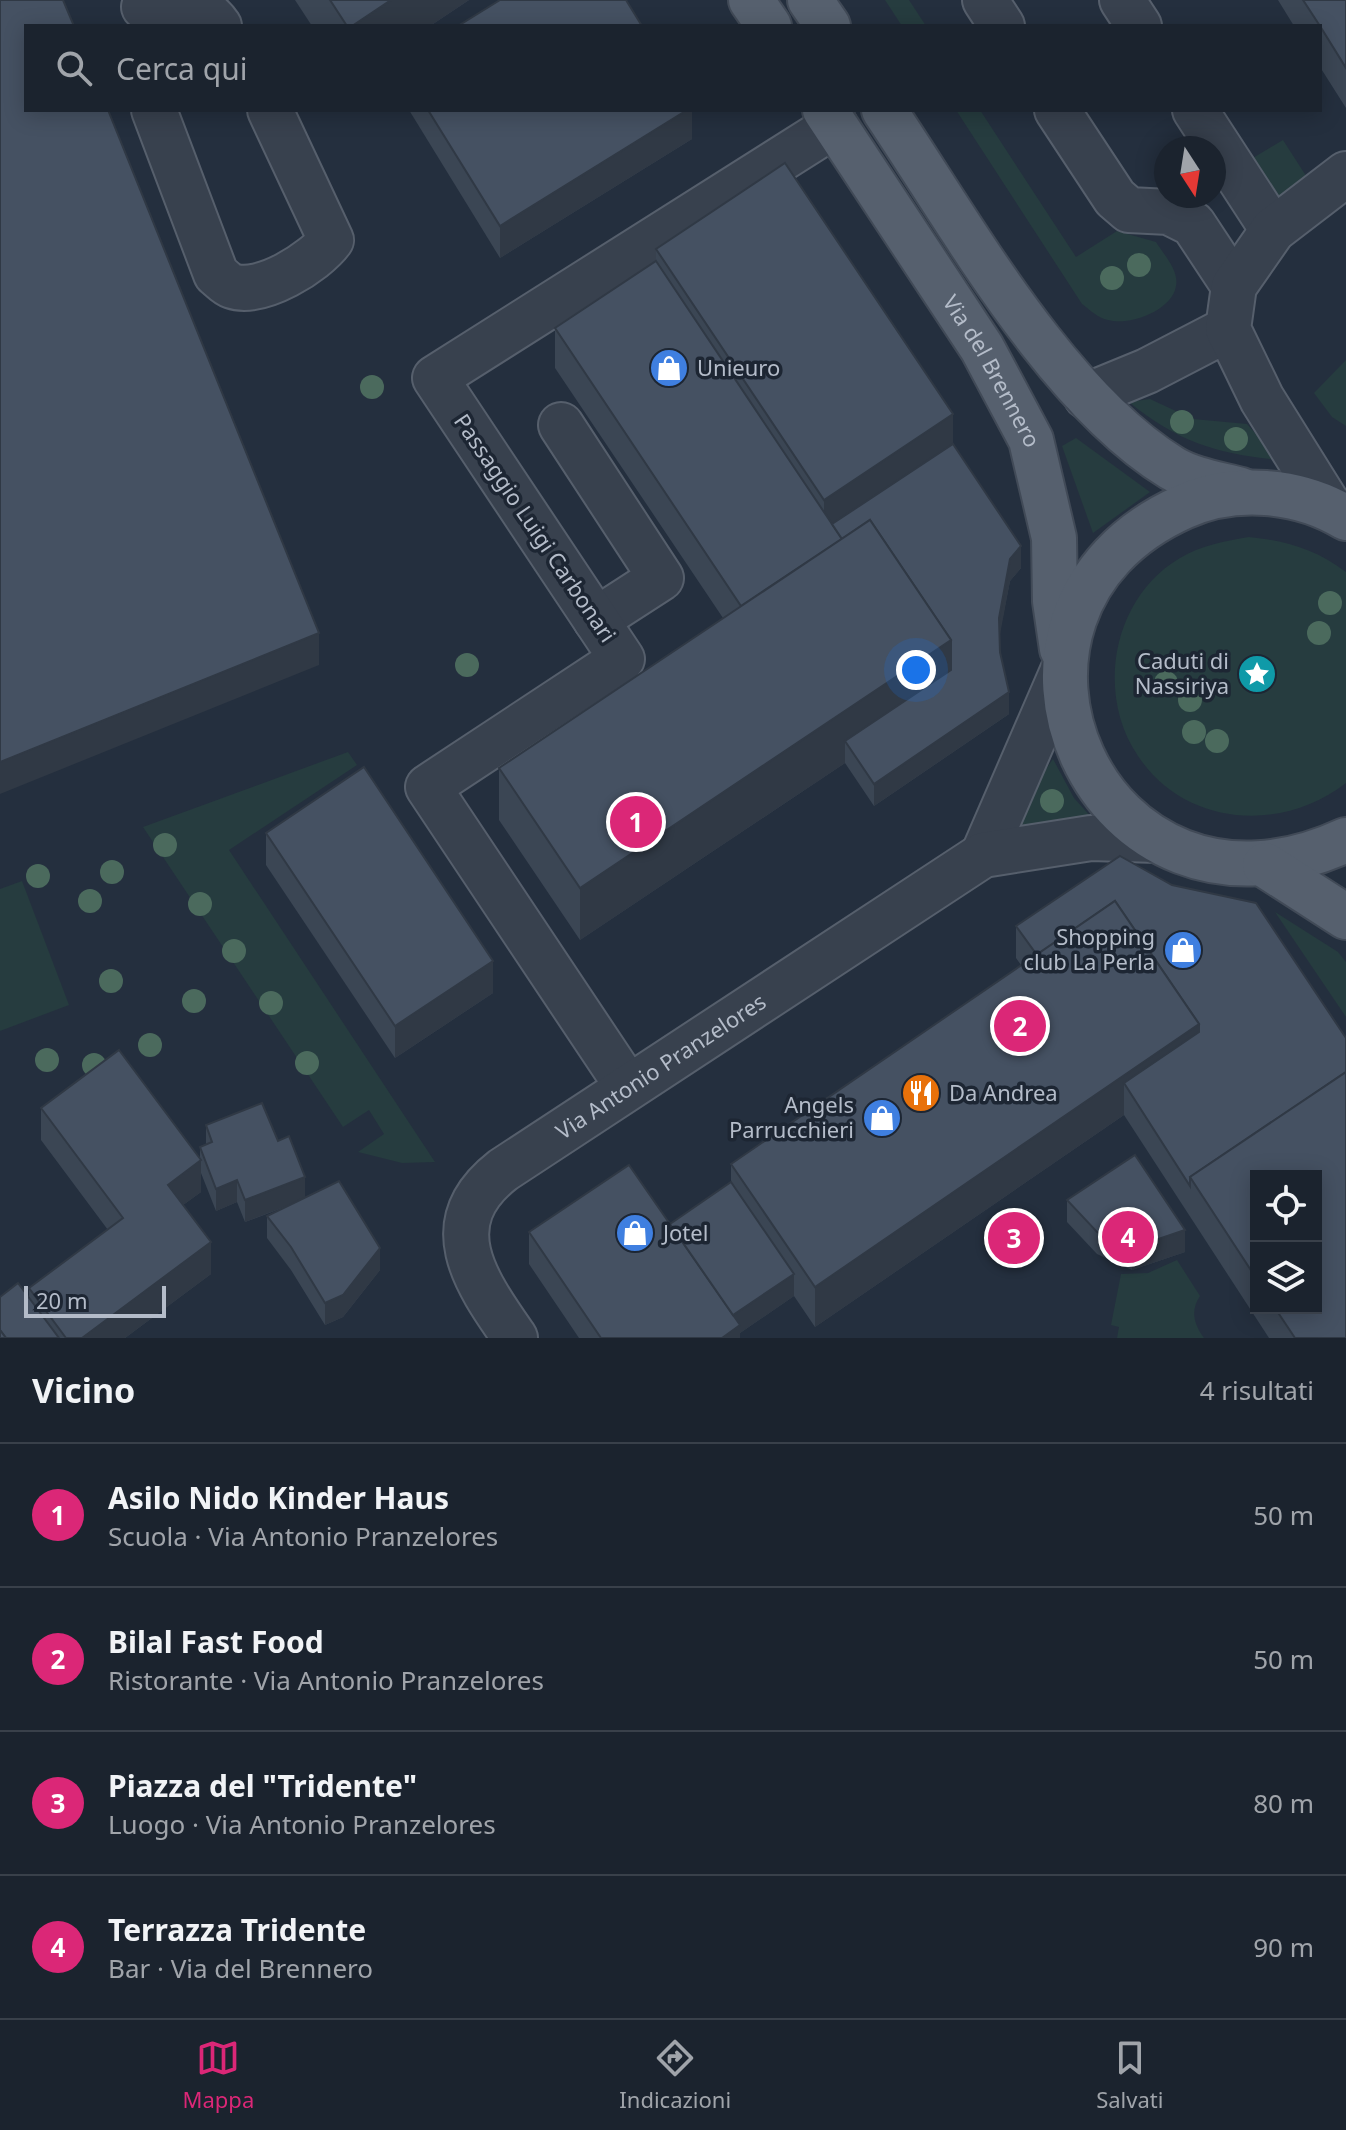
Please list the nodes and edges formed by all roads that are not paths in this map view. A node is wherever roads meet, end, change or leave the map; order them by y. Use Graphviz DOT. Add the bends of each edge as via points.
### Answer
graph roads {
  1 [pos="751,0"];
  2 [pos="810,0"];
  3 [pos="985,0"];
  4 [pos="1122,0"];
  5 [pos="141,11"];
  6 [pos="217,24"];
  7 [pos="768,24"];
  8 [pos="827,24"];
  9 [pos="1001,24"];
  10 [pos="1138,24"];
  11 [pos="155,112"];
  12 [pos="271,112"];
  13 [pos="885,112"];
  14 [pos="1058,112"];
  15 [pos="1196,112"];
  16 [pos="830,118"];
  17 [pos="1346,174"];
  18 [pos="1273,230"];
  19 [pos="1234,286"];
  20 [pos="1228,329"];
  21 [pos="1086,396"];
  22 [pos="561,425"];
  23 [pos="1247,492"];
  24 [pos="1341,510"];
  25 [pos="596,620"];
  26 [pos="1065,666"];
  27 [pos="1157,840"];
  28 [pos="1346,840"];
  29 [pos="983,855"];
  30 [pos="1265,865"];
  31 [pos="1346,917"];
  32 [pos="628,1087"];
  33 [pos="515,1338"];
  1 -- 7 [label="main road"];
  2 -- 8 [label="main road"];
  3 -- 9 [label="street"];
  4 -- 10 [label="street"];
  5 -- 6 [label="street" via="178,2 200,7"];
  11 -- 12 [label="street" via="216,274 231,286 253,288 320,256 331,240"];
  13 -- 21 [label="main road" via="1022,315"];
  14 -- 19 [label="street" via="1115,198 1129,210 1169,212 1193,224"];
  15 -- 18 [label="street"];
  16 -- 25 [label="street, Passaggio Luigi Carbonari" via="435,378"];
  16 -- 26 [label="main road, Via del Brennero" via="982,348 1031,440 1054,538 1055,601"];
  17 -- 18 [label="street"];
  18 -- 19 [label="street"];
  19 -- 20 [label="street"];
  20 -- 21 [label="street"];
  20 -- 24 [label="street" via="1262,399"];
  21 -- 23 [label="main road" via="1174,469"];
  22 -- 25 [label="street" via="661,578"];
  23 -- 24 [label="main road" via="1281,494"];
  23 -- 26 [label="main road" via="1199,500 1154,520 1127,540 1098,573 1076,615"];
  25 -- 32 [label="street, Passaggio Luigi Carbonari" via="622,659 428,787"];
  26 -- 27 [label="main road" via="1075,742 1094,780 1122,814"];
  26 -- 29 [label="street"];
  27 -- 29 [label="street, Via Antonio Pranzelores" via="1091,838"];
  27 -- 30 [label="main road" via="1209,861"];
  28 -- 30 [label="main road" via="1311,856"];
  29 -- 32 [label="street, Via Antonio Pranzelores"];
  30 -- 31 [label="main road"];
  32 -- 33 [label="street, Via Antonio Pranzelores" via="503,1170 473,1201 466,1254"];
}
